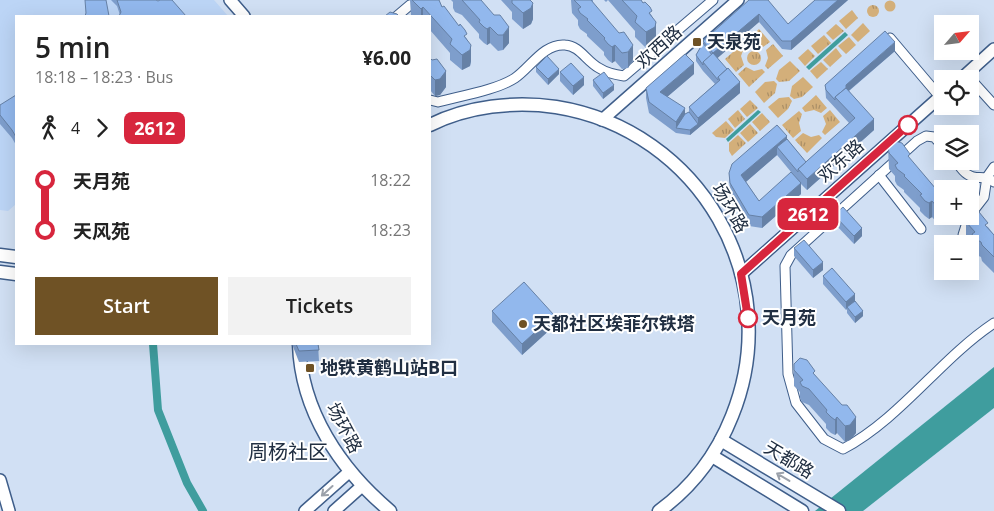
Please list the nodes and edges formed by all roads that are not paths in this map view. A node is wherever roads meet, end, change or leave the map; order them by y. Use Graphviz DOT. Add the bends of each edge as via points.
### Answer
graph roads {
  1 [pos="230,0"];
  2 [pos="424,0"];
  3 [pos="713,0"];
  4 [pos="738,0"];
  5 [pos="699,12"];
  6 [pos="243,15"];
  7 [pos="398,15"];
  8 [pos="711,24"];
  9 [pos="890,38"];
  10 [pos="994,49"];
  11 [pos="971,70"];
  12 [pos="934,88"];
  13 [pos="979,90"];
  14 [pos="431,100"];
  15 [pos="934,102"];
  16 [pos="994,105"];
  17 [pos="602,120"];
  18 [pos="431,125"];
  19 [pos="934,137"];
  20 [pos="994,166"];
  21 [pos="963,170"];
  22 [pos="879,175"];
  23 [pos="991,179"];
  24 [pos="979,203"];
  25 [pos="801,220"];
  26 [pos="967,225"];
  27 [pos="921,228"];
  28 [pos="813,234"];
  29 [pos="963,235"];
  30 [pos="0,255"];
  31 [pos="15,257"];
  32 [pos="0,272"];
  33 [pos="15,274"];
  34 [pos="741,274"];
  35 [pos="994,323"];
  36 [pos="299,345"];
  37 [pos="722,440"];
  38 [pos="712,456"];
  39 [pos="349,472"];
  40 [pos="0,480"];
  41 [pos="362,486"];
  42 [pos="9,511"];
  43 [pos="305,511"];
  44 [pos="334,511"];
  45 [pos="390,511"];
  46 [pos="659,511"];
  47 [pos="802,511"];
  48 [pos="839,511"];
  1 -- 6 [label="street"];
  2 -- 7 [label="street" via="410,5"];
  3 -- 5 [label="street"];
  4 -- 8 [label="street, 欢西路"];
  5 -- 8 [label="street"];
  5 -- 14 [label="street" via="624,76 603,71 580,51 559,45 546,50 517,77 503,84 438,102"];
  8 -- 17 [label="street, 欢西路"];
  9 -- 12 [label="street"];
  10 -- 11 [label="street"];
  13 -- 16 [label="street"];
  15 -- 25 [label="street, 欢东路"];
  17 -- 18 [label="main road, 场环路" via="572,110 522,104 466,112"];
  17 -- 34 [label="main road, 场环路" via="643,139 693,182 721,222"];
  19 -- 22 [label="street" via="926,136"];
  20 -- 23 [label="street"];
  21 -- 23 [label="street" via="973,177"];
  22 -- 27 [label="street"];
  22 -- 28 [label="street"];
  23 -- 24 [label="street"];
  25 -- 28 [label="street"];
  25 -- 34 [label="street, 欢东路"];
  26 -- 29 [label="street"];
  28 -- 35 [label="street" via="791,255 785,266 788,374 796,403 824,439 838,447 844,449 868,433"];
  30 -- 31 [label="main road"];
  32 -- 33 [label="main road"];
  34 -- 37 [label="main road, 场环路" via="748,318 747,360 737,404"];
  36 -- 39 [label="main road, 场环路" via="314,413"];
  37 -- 38 [label="main road, 场环路"];
  48 -- 37 [label="main road, 天都路, one-way"];
  38 -- 46 [label="main road, 场环路" via="681,493"];
  38 -- 47 [label="main road, 天都路"];
  39 -- 41 [label="main road, 场环路"];
  39 -- 43 [label="street, one-way"];
  40 -- 42 [label="street"];
  41 -- 44 [label="street"];
  41 -- 45 [label="main road, 场环路"];
}
